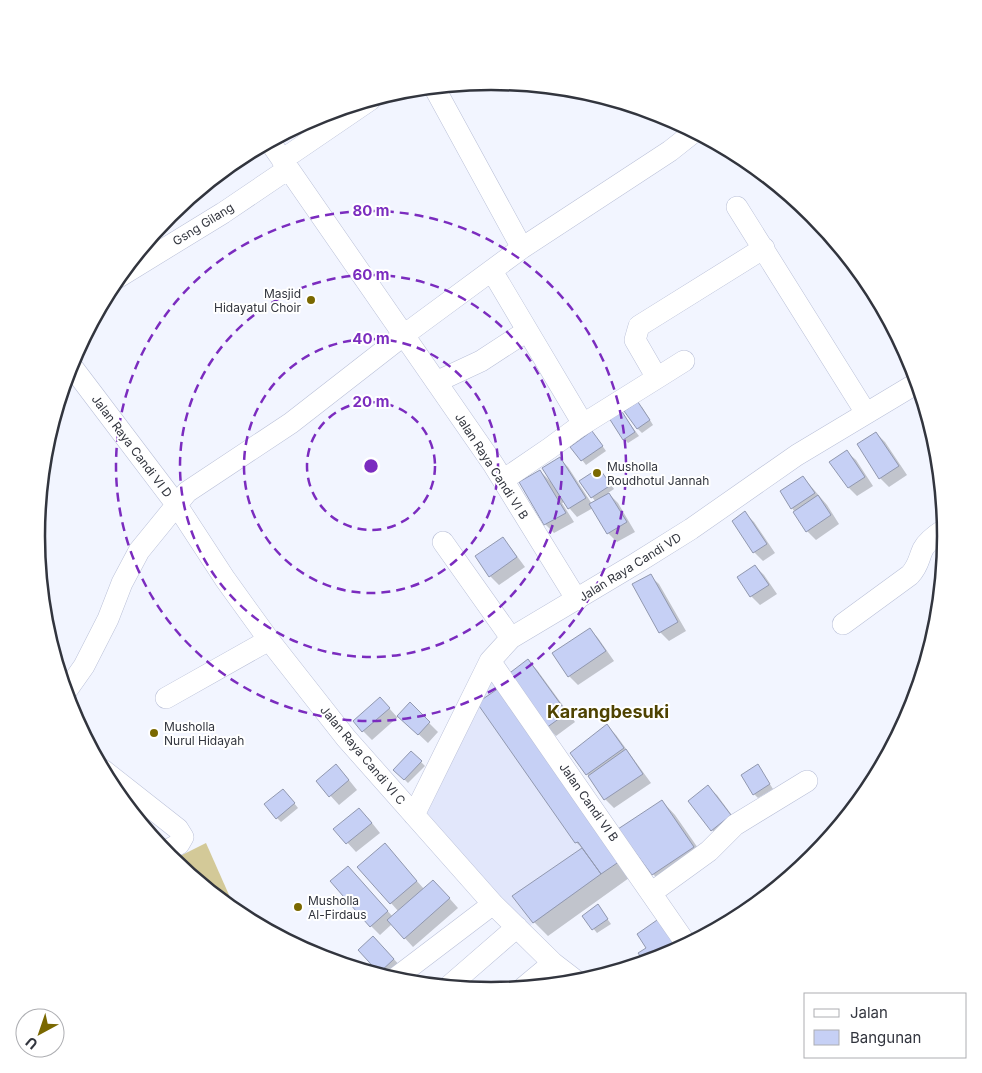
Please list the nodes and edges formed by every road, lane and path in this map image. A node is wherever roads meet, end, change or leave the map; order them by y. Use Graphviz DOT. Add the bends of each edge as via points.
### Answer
graph roads {
  1 [pos="438,94"];
  2 [pos="354,112"];
  3 [pos="689,136"];
  4 [pos="273,147"];
  5 [pos="285,165"];
  6 [pos="737,207"];
  7 [pos="522,248"];
  8 [pos="764,248"];
  9 [pos="136,266"];
  10 [pos="492,270"];
  11 [pos="527,330"];
  12 [pos="404,335"];
  13 [pos="684,361"];
  14 [pos="77,373"];
  15 [pos="657,378"];
  16 [pos="436,382"];
  17 [pos="911,387"];
  18 [pos="866,413"];
  19 [pos="583,424"];
  20 [pos="503,480"];
  21 [pos="176,504"];
  22 [pos="937,535"];
  23 [pos="443,542"];
  24 [pos="577,600"];
  25 [pos="842,624"];
  26 [pos="510,638"];
  27 [pos="269,640"];
  28 [pos="490,661"];
  29 [pos="71,685"];
  30 [pos="166,698"];
  31 [pos="807,781"];
  32 [pos="120,784"];
  33 [pos="414,815"];
  34 [pos="172,848"];
  35 [pos="651,893"];
  36 [pos="493,904"];
  37 [pos="517,927"];
  38 [pos="683,939"];
  39 [pos="553,963"];
  40 [pos="402,974"];
  41 [pos="569,976"];
  42 [pos="455,981"];
  43 [pos="532,981"];
  1 -- 7 [label="street"];
  2 -- 5 [label="street, Gsng Gilang"];
  3 -- 7 [label="street"];
  4 -- 5 [label="street, Jalan Raya Candi VI B"];
  5 -- 9 [label="street, Gsng Gilang" via="223,213"];
  5 -- 12 [label="street, Jalan Raya Candi VI B"];
  6 -- 8 [label="street"];
  7 -- 10 [label="street"];
  8 -- 15 [label="street" via="639,326 635,340"];
  8 -- 18 [label="street"];
  10 -- 11 [label="street"];
  10 -- 12 [label="street"];
  11 -- 16 [label="street" via="482,361"];
  11 -- 19 [label="street"];
  12 -- 16 [label="street, Jalan Raya Candi VI B"];
  12 -- 21 [label="street" via="291,423 187,492"];
  13 -- 15 [label="street"];
  14 -- 21 [label="street, Jalan Raya Candi VI D"];
  15 -- 19 [label="street"];
  16 -- 20 [label="street, Jalan Raya Candi VI B"];
  17 -- 18 [label="street, Jalan Raya Candi VD"];
  18 -- 24 [label="street, Jalan Raya Candi VD"];
  19 -- 20 [label="street"];
  20 -- 24 [label="street, Jalan Raya Candi VI B"];
  21 -- 27 [label="street, Jalan Raya Candi VI C"];
  21 -- 29 [label="street" via="140,551 84,666"];
  22 -- 25 [label="street" via="924,548 918,567 910,575"];
  23 -- 26 [label="street"];
  24 -- 26 [label="street, Jalan Raya Candi VD"];
  26 -- 28 [label="street, Jalan Raya Candi VD"];
  27 -- 30 [label="street"];
  27 -- 33 [label="street, Jalan Raya Candi VI C" via="346,738"];
  28 -- 33 [label="street, Jalan Raya Candi VD"];
  28 -- 35 [label="street, Jalan Candi VI B"];
  31 -- 35 [label="street" via="735,825 709,851"];
  32 -- 34 [label="street" via="178,829 183,837"];
  33 -- 36 [label="street, Jalan Raya Candi VI C"];
  35 -- 38 [label="street, Jalan Candi VI B"];
  36 -- 37 [label="street, Jalan Raya Candi VI C"];
  36 -- 40 [label="street"];
  37 -- 39 [label="street, Jalan Raya Candi VI C"];
  37 -- 42 [label="street"];
  39 -- 41 [label="street, Jalan Raya Candi VI C"];
  39 -- 43 [label="street"];
}
